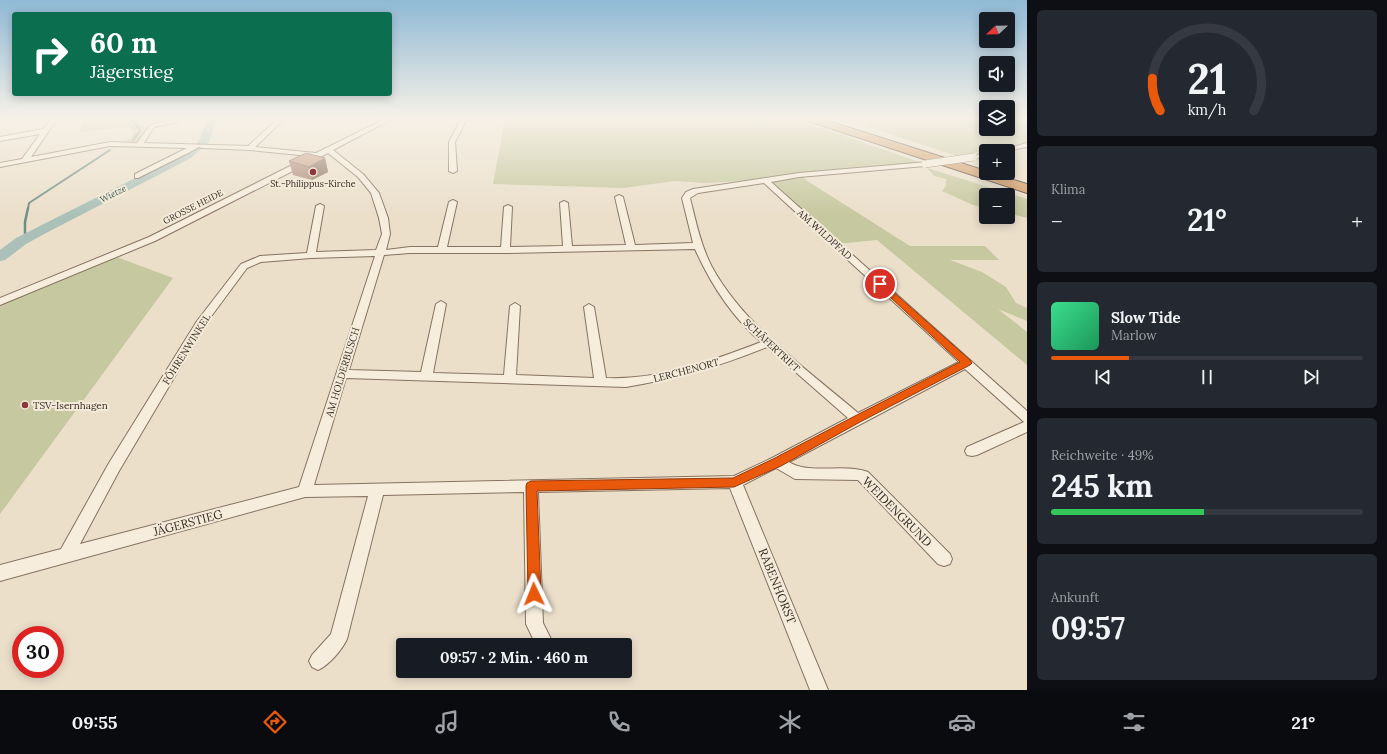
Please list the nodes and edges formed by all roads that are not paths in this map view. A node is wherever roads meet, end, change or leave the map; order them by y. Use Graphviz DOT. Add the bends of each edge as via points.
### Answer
graph roads {
  1 [pos="31,151"];
  2 [pos="72,151"];
  3 [pos="187,151"];
  4 [pos="280,151"];
  5 [pos="325,151"];
  6 [pos="330,151"];
  7 [pos="452,151"];
  8 [pos="911,151"];
  9 [pos="930,151"];
  10 [pos="316,155"];
  11 [pos="979,156"];
  12 [pos="25,160"];
  13 [pos="0,165"];
  14 [pos="979,167"];
  15 [pos="453,170"];
  16 [pos="138,176"];
  17 [pos="1015,178"];
  18 [pos="765,180"];
  19 [pos="1027,182"];
  20 [pos="1027,189"];
  21 [pos="619,197"];
  22 [pos="453,202"];
  23 [pos="564,203"];
  24 [pos="320,206"];
  25 [pos="508,207"];
  26 [pos="698,246"];
  27 [pos="631,248"];
  28 [pos="568,249"];
  29 [pos="442,250"];
  30 [pos="504,250"];
  31 [pos="380,253"];
  32 [pos="311,255"];
  33 [pos="0,302"];
  34 [pos="441,304"];
  35 [pos="515,306"];
  36 [pos="589,307"];
  37 [pos="768,342"];
  38 [pos="967,363"];
  39 [pos="342,374"];
  40 [pos="426,377"];
  41 [pos="510,379"];
  42 [pos="601,383"];
  43 [pos="1027,418"];
  44 [pos="857,419"];
  45 [pos="1027,426"];
  46 [pos="972,451"];
  47 [pos="777,462"];
  48 [pos="734,482"];
  49 [pos="531,486"];
  50 [pos="378,490"];
  51 [pos="305,492"];
  52 [pos="66,555"];
  53 [pos="944,559"];
  54 [pos="0,573"];
  55 [pos="542,638"];
  56 [pos="318,660"];
  57 [pos="818,690"];
  1 -- 12 [label="street"];
  2 -- 12 [label="street"];
  3 -- 16 [label="street"];
  4 -- 10 [label="street"];
  5 -- 10 [label="street, GROSSE HEIDE"];
  6 -- 31 [label="street, AM HOLDERBUSCH" via="361,174 375,191 386,234"];
  7 -- 15 [label="street"];
  8 -- 20 [label="highway"];
  9 -- 14 [label="highway"];
  10 -- 33 [label="street, GROSSE HEIDE" via="152,239"];
  11 -- 18 [label="street, bridge" via="925,164"];
  12 -- 13 [label="street"];
  17 -- 19 [label="highway"];
  18 -- 26 [label="street, SCHÄFERTRIFT" via="690,194 686,198"];
  18 -- 38 [label="street, AM WILDPFAD"];
  21 -- 27 [label="street"];
  22 -- 29 [label="street"];
  23 -- 28 [label="street"];
  24 -- 32 [label="street"];
  25 -- 30 [label="street"];
  26 -- 27 [label="street, FÖHRENWINKEL"];
  26 -- 37 [label="street, SCHÄFERTRIFT" via="708,268 730,302"];
  27 -- 28 [label="street, FÖHRENWINKEL"];
  28 -- 30 [label="street, FÖHRENWINKEL"];
  29 -- 30 [label="street, FÖHRENWINKEL"];
  29 -- 31 [label="street, FÖHRENWINKEL"];
  31 -- 32 [label="street, FÖHRENWINKEL"];
  31 -- 39 [label="street, AM HOLDERBUSCH"];
  32 -- 52 [label="street, FÖHRENWINKEL" via="260,259 244,266 235,277 202,321 114,467"];
  34 -- 40 [label="street"];
  35 -- 41 [label="street"];
  36 -- 42 [label="street"];
  37 -- 42 [label="street, LERCHENORT" via="728,359 675,374 626,383"];
  37 -- 44 [label="street, SCHÄFERTRIFT"];
  38 -- 43 [label="street, AM WILDPFAD"];
  38 -- 44 [label="street, JÄGERSTIEG"];
  39 -- 40 [label="street, LERCHENORT"];
  39 -- 51 [label="street, AM HOLDERBUSCH"];
  40 -- 41 [label="street, LERCHENORT"];
  41 -- 42 [label="street, LERCHENORT"];
  44 -- 47 [label="street, JÄGERSTIEG"];
  45 -- 46 [label="street"];
  47 -- 48 [label="street, JÄGERSTIEG"];
  47 -- 53 [label="street, WEIDENGRUND" via="795,473 863,476"];
  48 -- 49 [label="street, JÄGERSTIEG"];
  48 -- 57 [label="street, RABENHORST"];
  49 -- 50 [label="street, JÄGERSTIEG"];
  49 -- 55 [label="street" via="535,624"];
  50 -- 51 [label="street, JÄGERSTIEG"];
  50 -- 56 [label="street" via="338,639"];
  51 -- 52 [label="street, JÄGERSTIEG"];
  52 -- 54 [label="street, JÄGERSTIEG"];
}
